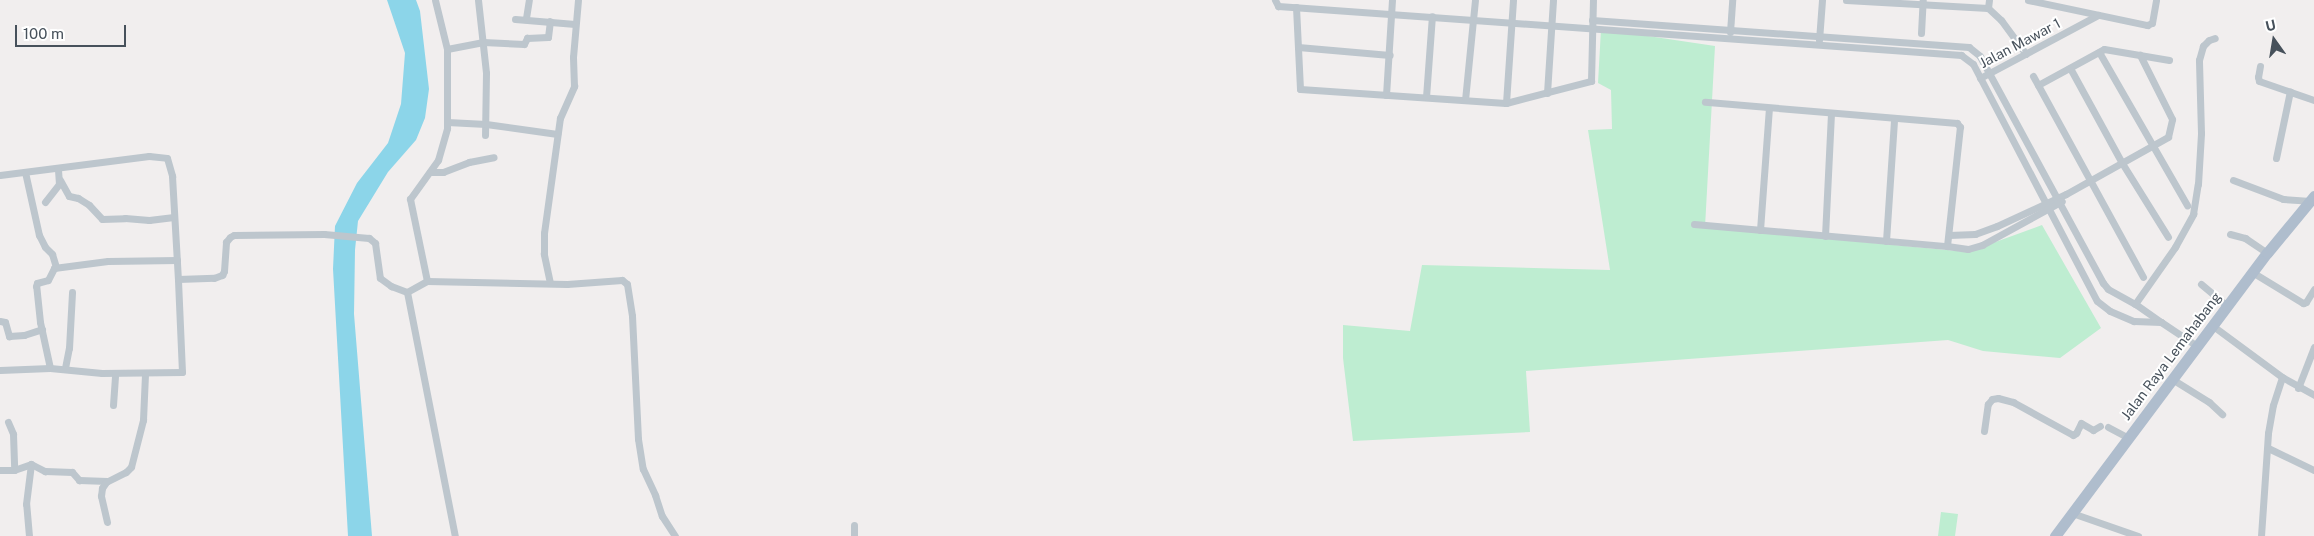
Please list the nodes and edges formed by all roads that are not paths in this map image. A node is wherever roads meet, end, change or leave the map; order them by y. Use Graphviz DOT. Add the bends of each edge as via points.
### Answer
graph roads {
  1 [pos="435,0"];
  2 [pos="478,0"];
  3 [pos="529,0"];
  4 [pos="578,0"];
  5 [pos="1275,0"];
  6 [pos="1392,0"];
  7 [pos="1475,0"];
  8 [pos="1513,0"];
  9 [pos="1553,0"];
  10 [pos="1593,0"];
  11 [pos="1732,0"];
  12 [pos="1822,0"];
  13 [pos="1846,0"];
  14 [pos="1856,0"];
  15 [pos="2028,0"];
  16 [pos="2067,0"];
  17 [pos="2156,0"];
  18 [pos="1889,1"];
  19 [pos="1923,2"];
  20 [pos="1956,4"];
  21 [pos="1988,4"];
  22 [pos="1296,6"];
  23 [pos="2065,8"];
  24 [pos="1391,14"];
  25 [pos="2098,15"];
  26 [pos="1432,16"];
  27 [pos="526,18"];
  28 [pos="515,19"];
  29 [pos="1473,19"];
  30 [pos="550,21"];
  31 [pos="1512,22"];
  32 [pos="575,24"];
  33 [pos="1592,24"];
  34 [pos="1552,25"];
  35 [pos="1730,34"];
  36 [pos="1921,34"];
  37 [pos="1820,36"];
  38 [pos="2215,38"];
  39 [pos="483,42"];
  40 [pos="1903,42"];
  41 [pos="1819,44"];
  42 [pos="1298,47"];
  43 [pos="447,49"];
  44 [pos="1902,50"];
  45 [pos="2099,52"];
  46 [pos="2026,54"];
  47 [pos="1390,55"];
  48 [pos="2140,55"];
  49 [pos="2169,60"];
  50 [pos="2260,66"];
  51 [pos="2070,68"];
  52 [pos="1989,73"];
  53 [pos="2033,76"];
  54 [pos="1980,78"];
  55 [pos="2038,85"];
  56 [pos="2290,91"];
  57 [pos="1547,93"];
  58 [pos="1386,95"];
  59 [pos="1426,98"];
  60 [pos="1465,100"];
  61 [pos="2314,100"];
  62 [pos="1705,102"];
  63 [pos="1506,103"];
  64 [pos="1769,108"];
  65 [pos="1831,113"];
  66 [pos="1894,119"];
  67 [pos="447,122"];
  68 [pos="486,124"];
  69 [pos="557,134"];
  70 [pos="485,135"];
  71 [pos="2152,146"];
  72 [pos="494,158"];
  73 [pos="2276,158"];
  74 [pos="2122,163"];
  75 [pos="58,168"];
  76 [pos="25,172"];
  77 [pos="430,172"];
  78 [pos="0,175"];
  79 [pos="60,180"];
  80 [pos="2090,180"];
  81 [pos="2233,180"];
  82 [pos="2312,198"];
  83 [pos="2058,201"];
  84 [pos="45,202"];
  85 [pos="2187,205"];
  86 [pos="2047,206"];
  87 [pos="174,218"];
  88 [pos="1694,224"];
  89 [pos="1760,230"];
  90 [pos="1949,234"];
  91 [pos="2230,234"];
  92 [pos="1825,236"];
  93 [pos="2168,238"];
  94 [pos="1886,241"];
  95 [pos="1948,246"];
  96 [pos="2267,253"];
  97 [pos="177,260"];
  98 [pos="56,267"];
  99 [pos="2252,272"];
  100 [pos="2143,277"];
  101 [pos="178,279"];
  102 [pos="427,281"];
  103 [pos="550,283"];
  104 [pos="2201,284"];
  105 [pos="2314,288"];
  106 [pos="72,292"];
  107 [pos="407,292"];
  108 [pos="2136,304"];
  109 [pos="2227,306"];
  110 [pos="0,321"];
  111 [pos="2161,322"];
  112 [pos="2212,326"];
  113 [pos="42,329"];
  114 [pos="2197,346"];
  115 [pos="2314,347"];
  116 [pos="50,368"];
  117 [pos="65,368"];
  118 [pos="0,370"];
  119 [pos="115,373"];
  120 [pos="145,374"];
  121 [pos="2282,377"];
  122 [pos="2172,379"];
  123 [pos="2298,388"];
  124 [pos="2314,394"];
  125 [pos="113,405"];
  126 [pos="2222,414"];
  127 [pos="8,422"];
  128 [pos="2100,426"];
  129 [pos="2108,427"];
  130 [pos="1984,431"];
  131 [pos="2129,438"];
  132 [pos="2268,448"];
  133 [pos="31,464"];
  134 [pos="0,470"];
  135 [pos="14,470"];
  136 [pos="2314,470"];
  137 [pos="107,481"];
  138 [pos="2072,513"];
  139 [pos="107,522"];
  140 [pos="854,525"];
  141 [pos="29,536"];
  142 [pos="455,536"];
  143 [pos="675,536"];
  144 [pos="854,536"];
  145 [pos="2055,536"];
  146 [pos="2138,536"];
  147 [pos="2261,536"];
  1 -- 43 [label="street"];
  2 -- 39 [label="street"];
  3 -- 27 [label="street"];
  4 -- 32 [label="street"];
  5 -- 22 [label="street" via="1276,5"];
  6 -- 24 [label="street"];
  7 -- 29 [label="street"];
  8 -- 31 [label="street"];
  9 -- 34 [label="street"];
  10 -- 33 [label="street"];
  11 -- 35 [label="street"];
  12 -- 37 [label="street"];
  13 -- 14 [label="street"];
  14 -- 18 [label="street"];
  15 -- 23 [label="street"];
  16 -- 23 [label="street"];
  17 -- 25 [label="street" via="2150,24"];
  18 -- 19 [label="street"];
  19 -- 20 [label="street"];
  19 -- 36 [label="street"];
  20 -- 21 [label="street"];
  21 -- 46 [label="street"];
  22 -- 24 [label="street"];
  22 -- 42 [label="street"];
  23 -- 25 [label="street"];
  24 -- 26 [label="street"];
  24 -- 47 [label="street"];
  25 -- 46 [label="street, Jalan Mawar 1"];
  26 -- 29 [label="street"];
  26 -- 59 [label="street"];
  27 -- 28 [label="street"];
  27 -- 30 [label="street"];
  29 -- 31 [label="street"];
  29 -- 60 [label="street"];
  30 -- 32 [label="street"];
  30 -- 39 [label="street" via="546,38 527,38 524,44"];
  31 -- 34 [label="street"];
  31 -- 63 [label="street"];
  32 -- 69 [label="street" via="574,86 562,109"];
  33 -- 34 [label="street"];
  33 -- 35 [label="street"];
  33 -- 57 [label="street" via="1592,76 1588,83"];
  34 -- 57 [label="street"];
  35 -- 37 [label="street"];
  35 -- 41 [label="street"];
  37 -- 40 [label="street"];
  37 -- 41 [label="street"];
  38 -- 108 [label="street" via="2203,46 2199,60 2201,133 2193,214"];
  39 -- 43 [label="street"];
  39 -- 68 [label="street"];
  40 -- 44 [label="street"];
  40 -- 52 [label="street" via="1969,47 1980,56"];
  41 -- 44 [label="street"];
  42 -- 47 [label="street"];
  42 -- 58 [label="street" via="1300,89"];
  43 -- 67 [label="street"];
  44 -- 54 [label="street" via="1961,55 1971,60"];
  45 -- 48 [label="street" via="2110,50"];
  45 -- 51 [label="street"];
  45 -- 71 [label="street"];
  46 -- 52 [label="street, Jalan Mawar 1"];
  47 -- 58 [label="street"];
  48 -- 49 [label="street"];
  48 -- 71 [label="street" via="2172,119 2168,137"];
  50 -- 56 [label="street" via="2259,81"];
  51 -- 55 [label="street"];
  51 -- 74 [label="street"];
  52 -- 54 [label="street, Jalan Mawar 1"];
  52 -- 83 [label="street"];
  53 -- 55 [label="street"];
  54 -- 86 [label="street"];
  55 -- 80 [label="street"];
  56 -- 61 [label="street"];
  56 -- 73 [label="street"];
  57 -- 63 [label="street"];
  58 -- 59 [label="street"];
  59 -- 60 [label="street"];
  60 -- 63 [label="street"];
  62 -- 64 [label="street"];
  64 -- 65 [label="street"];
  64 -- 89 [label="street"];
  65 -- 66 [label="street"];
  65 -- 92 [label="street"];
  66 -- 90 [label="street" via="1958,124"];
  66 -- 94 [label="street"];
  67 -- 68 [label="street"];
  67 -- 77 [label="street" via="441,153"];
  68 -- 69 [label="street"];
  68 -- 70 [label="street"];
  69 -- 103 [label="street" via="544,233 544,254"];
  71 -- 74 [label="street"];
  71 -- 85 [label="street"];
  72 -- 77 [label="street" via="443,172"];
  74 -- 80 [label="street"];
  74 -- 93 [label="street"];
  75 -- 76 [label="street"];
  75 -- 79 [label="street"];
  75 -- 87 [label="street" via="149,156 167,158 172,176"];
  76 -- 78 [label="street"];
  76 -- 98 [label="street" via="39,235 44,247 52,254"];
  77 -- 102 [label="street" via="410,199"];
  79 -- 84 [label="street"];
  79 -- 87 [label="street" via="69,196 89,205 102,219"];
  80 -- 83 [label="street"];
  80 -- 100 [label="street"];
  81 -- 82 [label="street" via="2283,199"];
  82 -- 96 [label="main road, Jalan Raya Lemahabang"];
  83 -- 86 [label="street"];
  83 -- 108 [label="street" via="2105,286"];
  86 -- 90 [label="street" via="1982,232"];
  86 -- 95 [label="street" via="1982,245 1959,249"];
  86 -- 111 [label="street" via="2100,305 2134,321"];
  87 -- 97 [label="street"];
  88 -- 89 [label="street"];
  89 -- 92 [label="street"];
  90 -- 95 [label="street"];
  91 -- 96 [label="street" via="2245,238"];
  92 -- 94 [label="street"];
  94 -- 95 [label="street"];
  96 -- 99 [label="main road, Jalan Raya Lemahabang"];
  97 -- 98 [label="street" via="121,260"];
  97 -- 101 [label="street"];
  98 -- 113 [label="street" via="48,280 36,286"];
  99 -- 105 [label="street" via="2303,303"];
  99 -- 109 [label="main road, Jalan Raya Lemahabang"];
  101 -- 107 [label="street" via="222,275 226,242 232,236 328,234 375,241 380,278"];
  101 -- 120 [label="street" via="183,370"];
  102 -- 103 [label="street"];
  102 -- 107 [label="street"];
  103 -- 143 [label="street" via="618,279 627,284 634,330 639,451 645,477 662,516"];
  104 -- 109 [label="street"];
  106 -- 117 [label="street"];
  107 -- 142 [label="street"];
  108 -- 111 [label="street"];
  109 -- 112 [label="main road, Jalan Raya Lemahabang"];
  110 -- 113 [label="street" via="5,322 10,336"];
  111 -- 114 [label="street"];
  112 -- 114 [label="main road, Jalan Raya Lemahabang"];
  112 -- 121 [label="street"];
  113 -- 116 [label="street"];
  114 -- 122 [label="main road, Jalan Raya Lemahabang"];
  115 -- 123 [label="street"];
  116 -- 117 [label="street"];
  116 -- 118 [label="street"];
  117 -- 119 [label="street"];
  119 -- 120 [label="street"];
  119 -- 125 [label="street"];
  120 -- 137 [label="street" via="142,420 130,467"];
  121 -- 123 [label="street"];
  121 -- 132 [label="street" via="2272,405"];
  122 -- 126 [label="street"];
  122 -- 131 [label="main road, Jalan Raya Lemahabang"];
  123 -- 124 [label="street"];
  127 -- 135 [label="street" via="13,434"];
  128 -- 130 [label="street" via="2094,430 2081,423 2073,435 2013,402 1998,398 1988,404"];
  129 -- 131 [label="street"];
  131 -- 138 [label="main road, Jalan Raya Lemahabang"];
  132 -- 136 [label="street"];
  132 -- 147 [label="street"];
  133 -- 135 [label="street"];
  133 -- 137 [label="street" via="45,471 72,472 78,480"];
  133 -- 141 [label="street" via="26,504"];
  134 -- 135 [label="street"];
  137 -- 139 [label="street" via="101,496"];
  138 -- 145 [label="main road, Jalan Raya Lemahabang"];
  138 -- 146 [label="street"];
  140 -- 144 [label="street"];
}
